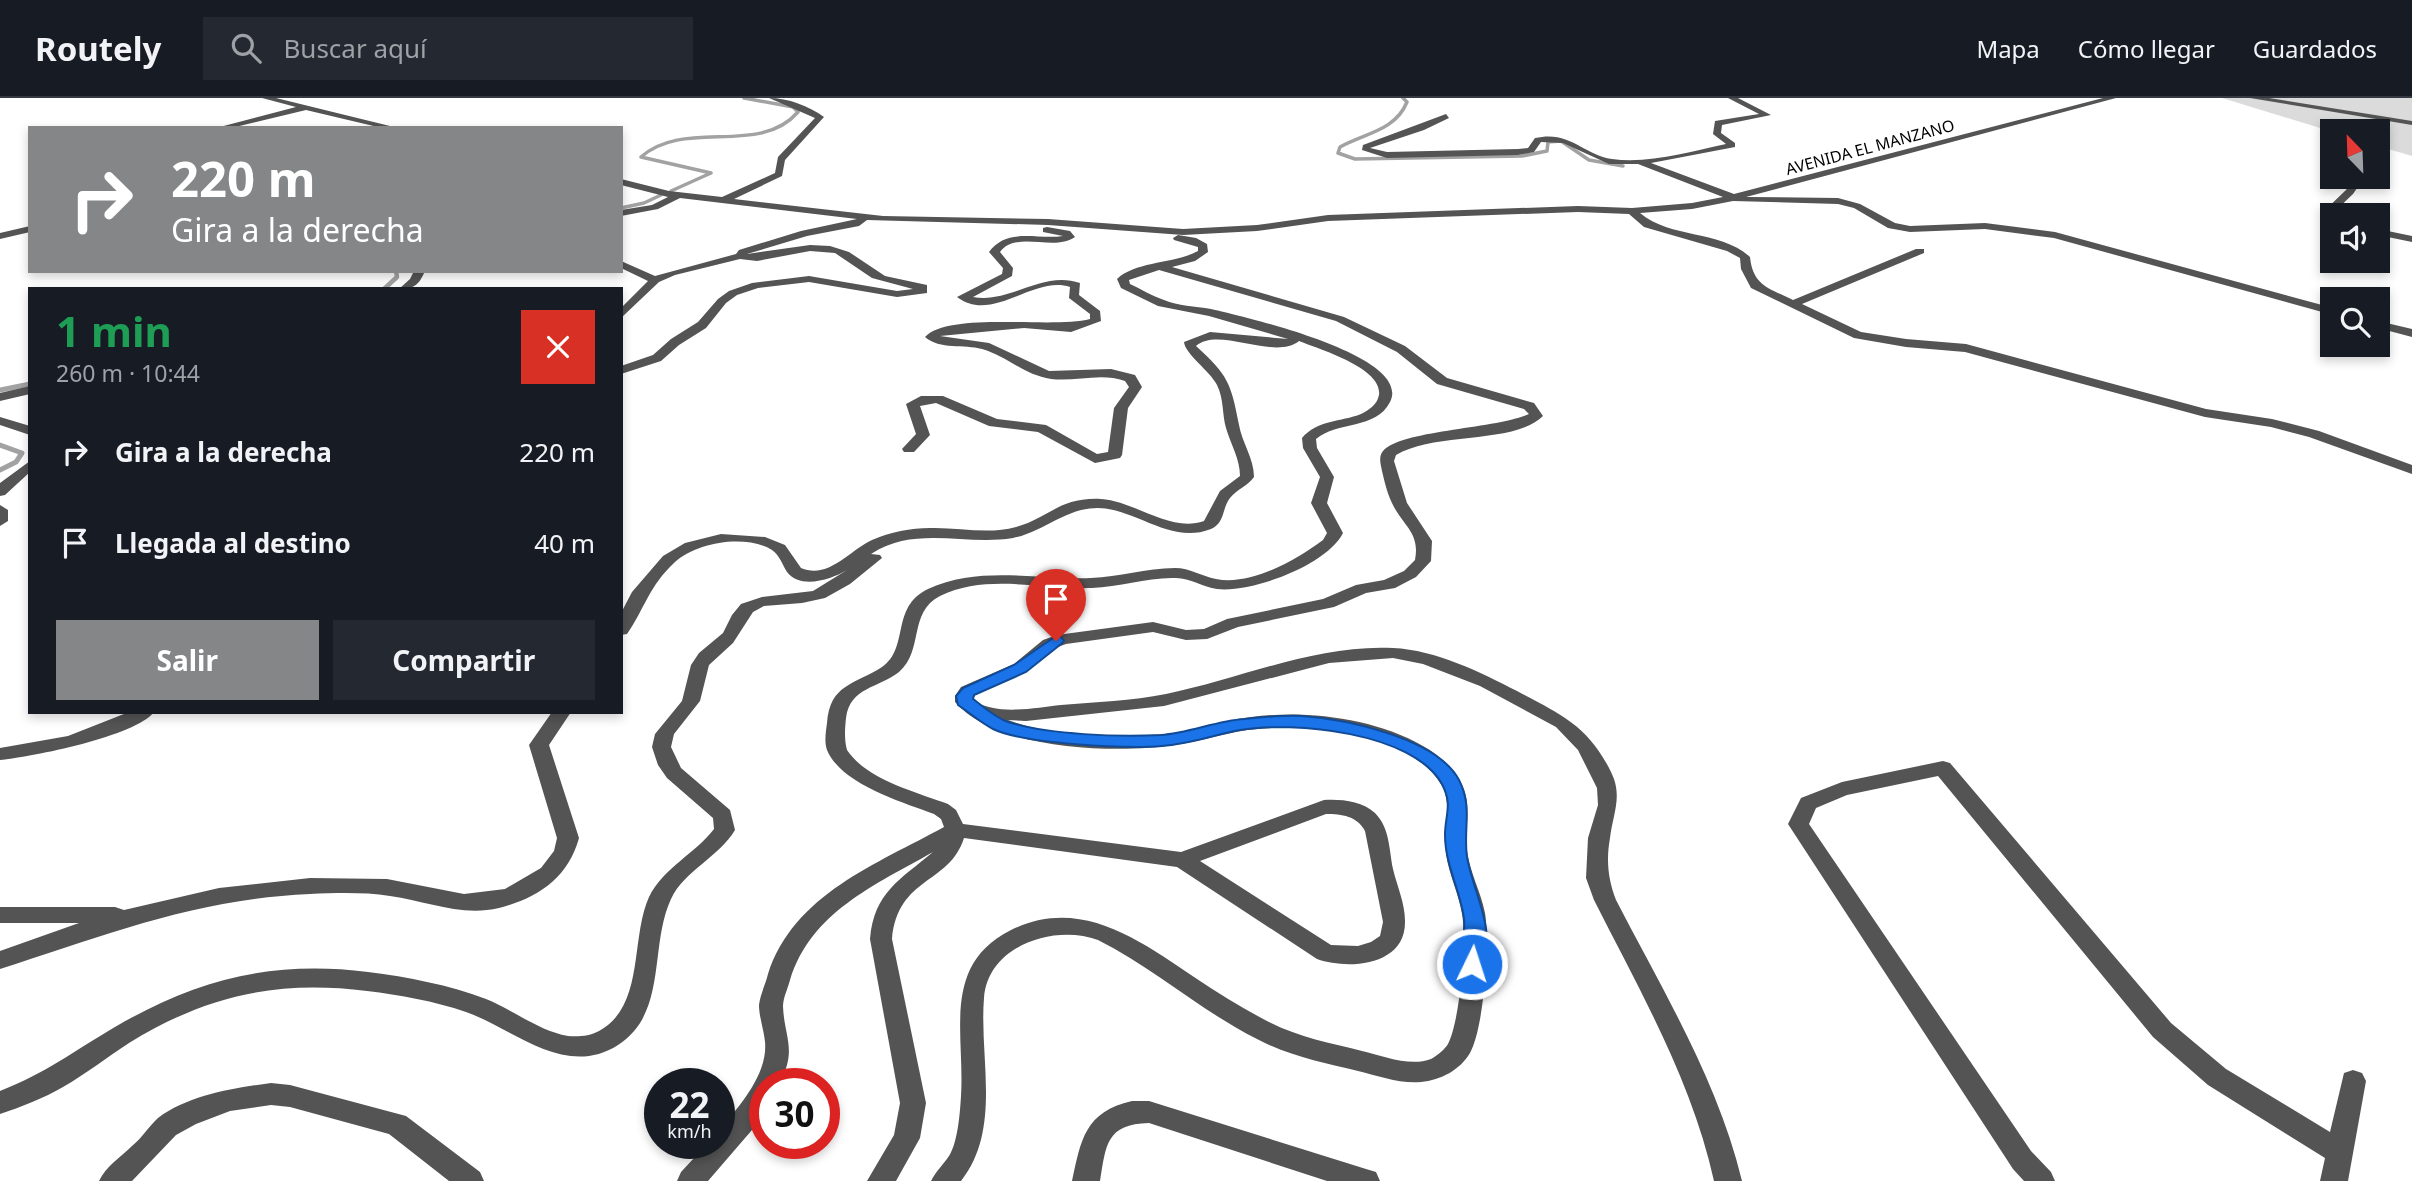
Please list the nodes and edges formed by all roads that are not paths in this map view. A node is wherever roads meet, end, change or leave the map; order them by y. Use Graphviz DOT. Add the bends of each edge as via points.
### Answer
graph roads {
  1 [pos="267,98"];
  2 [pos="773,98"];
  3 [pos="1732,98"];
  4 [pos="2112,98"];
  5 [pos="2254,98"];
  6 [pos="306,107"];
  7 [pos="1446,116"];
  8 [pos="2412,123"];
  9 [pos="228,126"];
  10 [pos="386,126"];
  11 [pos="1638,162"];
  12 [pos="623,182"];
  13 [pos="2352,189"];
  14 [pos="678,195"];
  15 [pos="1732,198"];
  16 [pos="723,200"];
  17 [pos="2338,203"];
  18 [pos="1632,211"];
  19 [pos="623,213"];
  20 [pos="865,217"];
  21 [pos="922,220"];
  22 [pos="1090,224"];
  23 [pos="28,229"];
  24 [pos="2390,234"];
  25 [pos="0,236"];
  26 [pos="2412,239"];
  27 [pos="1920,251"];
  28 [pos="740,256"];
  29 [pos="623,265"];
  30 [pos="1157,266"];
  31 [pos="419,273"];
  32 [pos="655,280"];
  33 [pos="407,287"];
  34 [pos="636,298"];
  35 [pos="623,302"];
  36 [pos="1792,304"];
  37 [pos="2320,308"];
  38 [pos="623,313"];
  39 [pos="2390,327"];
  40 [pos="2412,333"];
  41 [pos="1294,335"];
  42 [pos="623,369"];
  43 [pos="28,390"];
  44 [pos="0,397"];
  45 [pos="0,421"];
  46 [pos="28,430"];
  47 [pos="909,449"];
  48 [pos="28,466"];
  49 [pos="2412,470"];
  50 [pos="0,492"];
  51 [pos="0,510"];
  52 [pos="0,521"];
  53 [pos="916,533"];
  54 [pos="623,626"];
  55 [pos="979,713"];
  56 [pos="140,714"];
  57 [pos="560,714"];
  58 [pos="0,754"];
  59 [pos="956,830"];
  60 [pos="1182,860"];
  61 [pos="0,915"];
  62 [pos="134,915"];
  63 [pos="0,960"];
  64 [pos="774,1068"];
  65 [pos="2353,1082"];
  66 [pos="0,1103"];
  67 [pos="749,1115"];
  68 [pos="2339,1152"];
  69 [pos="113,1181"];
  70 [pos="470,1181"];
  71 [pos="691,1181"];
  72 [pos="881,1181"];
  73 [pos="946,1181"];
  74 [pos="1086,1181"];
  75 [pos="1367,1181"];
  76 [pos="1728,1181"];
  77 [pos="2041,1181"];
  78 [pos="2334,1181"];
  1 -- 6 [label="street"];
  2 -- 16 [label="street" via="820,117 781,159 779,174"];
  3 -- 11 [label="street" via="1767,115 1718,123 1717,134 1731,145 1727,148"];
  4 -- 15 [label="street, AVENIDA EL MANZANO"];
  5 -- 8 [label="street"];
  6 -- 9 [label="street"];
  6 -- 10 [label="street"];
  7 -- 11 [label="street" via="1366,146 1367,150 1387,155 1518,152 1531,150 1538,140 1555,138 1595,158"];
  11 -- 15 [label="street"];
  12 -- 14 [label="street"];
  13 -- 17 [label="street"];
  14 -- 16 [label="street"];
  14 -- 19 [label="street" via="655,207"];
  15 -- 18 [label="street, AVENIDA EL MANZANO"];
  15 -- 37 [label="street" via="1849,202 1892,226 1910,229 1985,226 2055,235"];
  16 -- 20 [label="street"];
  18 -- 22 [label="street, AVENIDA EL MANZANO" via="1328,218 1208,232"];
  18 -- 36 [label="street" via="1647,225 1731,248 1745,257 1755,286"];
  20 -- 21 [label="street"];
  20 -- 28 [label="street" via="855,224 805,233"];
  21 -- 22 [label="street"];
  21 -- 47 [label="street" via="1069,234 1062,240 1018,240 997,246 994,252 1008,268 1007,276 963,297 982,300 1068,281 1076,285 1073,296 1098,316 1078,328 1009,324 939,331 932,334 933,339 986,346 1044,374 1120,374 1136,387 1121,408 1116,453 1108,459 1092,458 1041,428 994,423 932,398 913,404 923,435"];
  22 -- 30 [label="street" via="1192,240 1203,246 1196,257"];
  23 -- 25 [label="street"];
  24 -- 26 [label="street"];
  27 -- 36 [label="street"];
  28 -- 32 [label="street"];
  28 -- 42 [label="street" via="834,249 872,274 924,290 897,293 809,279 756,285 722,301 702,325 657,358"];
  29 -- 32 [label="street"];
  30 -- 41 [label="street" via="1130,274 1123,284 1162,304"];
  30 -- 55 [label="street" via="1340,319 1401,349 1442,381 1529,406 1536,416 1498,429 1409,444 1389,453 1387,461 1400,506 1424,542 1423,561 1401,580 1208,634 1186,635 1153,627 1063,639 1049,644 1020,668 968,691 964,702"];
  31 -- 33 [label="street"];
  32 -- 34 [label="street"];
  34 -- 35 [label="street"];
  34 -- 38 [label="street"];
  36 -- 49 [label="street" via="1858,335 1966,348 2205,413 2315,434"];
  39 -- 40 [label="street"];
  41 -- 53 [label="street" via="1293,341 1285,344 1210,336 1190,342 1225,387 1236,442 1247,467 1247,477 1223,497 1216,519 1206,526 1176,527 1124,508 1090,504 1066,508 1014,533"];
  41 -- 59 [label="street" via="1356,360 1378,376 1386,389 1384,401 1373,412 1318,430 1308,438 1308,448 1327,475 1319,503 1335,533 1330,543 1243,584 1209,583 1178,573 1091,583 980,581 940,589 912,610 901,661 842,699 836,712 835,743 847,764 941,809"];
  43 -- 44 [label="street"];
  45 -- 46 [label="street"];
  48 -- 50 [label="street"];
  51 -- 52 [label="street"];
  53 -- 54 [label="street" via="880,542 836,571 813,576 795,571 782,550 768,542 738,538 702,543 671,557 636,599"];
  53 -- 66 [label="street" via="823,593 747,607 729,638 702,662 690,703 664,733 661,744 664,757 685,785 723,815 725,830 676,875 660,899 637,1008 623,1029 611,1037 570,1046 467,1003 389,985 314,977 269,978 169,1009 52,1080"];
  55 -- 73 [label="street" via="1000,726 1098,740 1162,740 1282,721 1323,723 1399,742 1440,768 1456,794 1460,807 1455,834 1458,860 1476,940 1460,1047 1442,1066 1414,1073 1285,1041 1092,929 1060,926 1028,932 1000,948 975,983 974,1097 964,1157"];
  55 -- 76 [label="street" via="1026,715 1164,700 1329,658 1393,653 1427,659 1486,682 1563,723 1595,759 1606,788 1608,805 1599,838 1597,878 1683,1052 1720,1146"];
  56 -- 58 [label="street" via="76,740"];
  57 -- 62 [label="street" via="539,745 568,838 567,848 555,868 518,893 470,903 394,888 315,886 228,895"];
  59 -- 60 [label="street"];
  59 -- 64 [label="street" via="847,890 803,929 783,964 771,1004 778,1045"];
  59 -- 72 [label="street" via="951,846 901,889 882,918 881,939 913,1103 907,1138"];
  60 -- 60 [label="street" via="1324,807 1353,810 1373,827 1395,924 1381,947 1372,952 1349,957 1325,953"];
  61 -- 62 [label="street"];
  62 -- 63 [label="street"];
  65 -- 68 [label="street"];
  67 -- 71 [label="street"];
  68 -- 77 [label="street" via="2217,1077 2162,1031 1943,768 1842,789 1808,803 1798,824 2022,1160"];
  68 -- 78 [label="street"];
  69 -- 70 [label="street" via="167,1127 229,1100 271,1094 397,1124"];
  74 -- 75 [label="street" via="1097,1133 1111,1119 1136,1111"];
}
